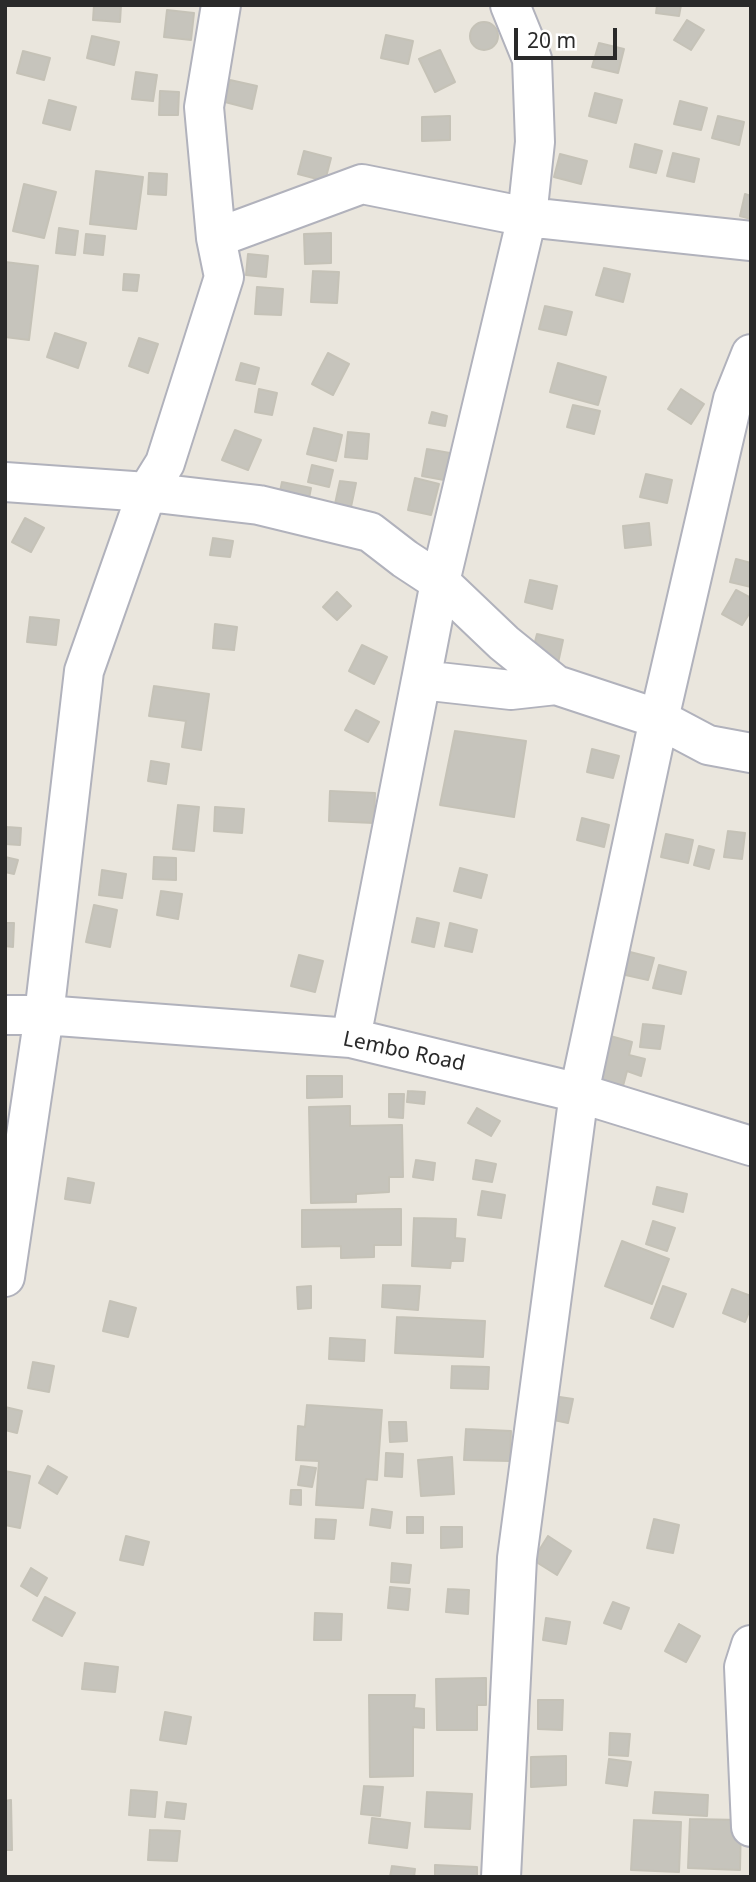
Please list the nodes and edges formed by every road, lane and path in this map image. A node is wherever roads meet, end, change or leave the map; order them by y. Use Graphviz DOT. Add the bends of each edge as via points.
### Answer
graph roads {
  1 [pos="221,5"];
  2 [pos="510,5"];
  3 [pos="527,217"];
  4 [pos="216,237"];
  5 [pos="751,241"];
  6 [pos="751,354"];
  7 [pos="5,482"];
  8 [pos="147,492"];
  9 [pos="440,582"];
  10 [pos="421,680"];
  11 [pos="556,685"];
  12 [pos="659,719"];
  13 [pos="751,753"];
  14 [pos="5,1015"];
  15 [pos="44,1015"];
  16 [pos="351,1038"];
  17 [pos="579,1093"];
  18 [pos="751,1146"];
  19 [pos="5,1277"];
  20 [pos="751,1645"];
  21 [pos="751,1827"];
  22 [pos="501,1877"];
  1 -- 4 [label="street" via="204,107"];
  2 -- 3 [label="street" via="531,59 535,142"];
  3 -- 4 [label="street" via="362,184"];
  3 -- 5 [label="street"];
  3 -- 9 [label="street"];
  4 -- 8 [label="street" via="224,277 165,463"];
  6 -- 12 [label="street" via="733,399"];
  7 -- 8 [label="street"];
  8 -- 9 [label="street" via="259,505 370,532"];
  8 -- 15 [label="street" via="84,671"];
  9 -- 10 [label="street"];
  9 -- 11 [label="street"];
  10 -- 11 [label="street" via="511,690"];
  10 -- 16 [label="street"];
  11 -- 12 [label="street"];
  12 -- 13 [label="street" via="708,745"];
  12 -- 17 [label="street"];
  14 -- 15 [label="street, Lembo Road"];
  15 -- 16 [label="street, Lembo Road"];
  15 -- 19 [label="street"];
  16 -- 17 [label="street, Lembo Road"];
  17 -- 18 [label="street, Lembo Road"];
  17 -- 22 [label="street" via="517,1558"];
  20 -- 21 [label="street" via="744,1667"];
}
